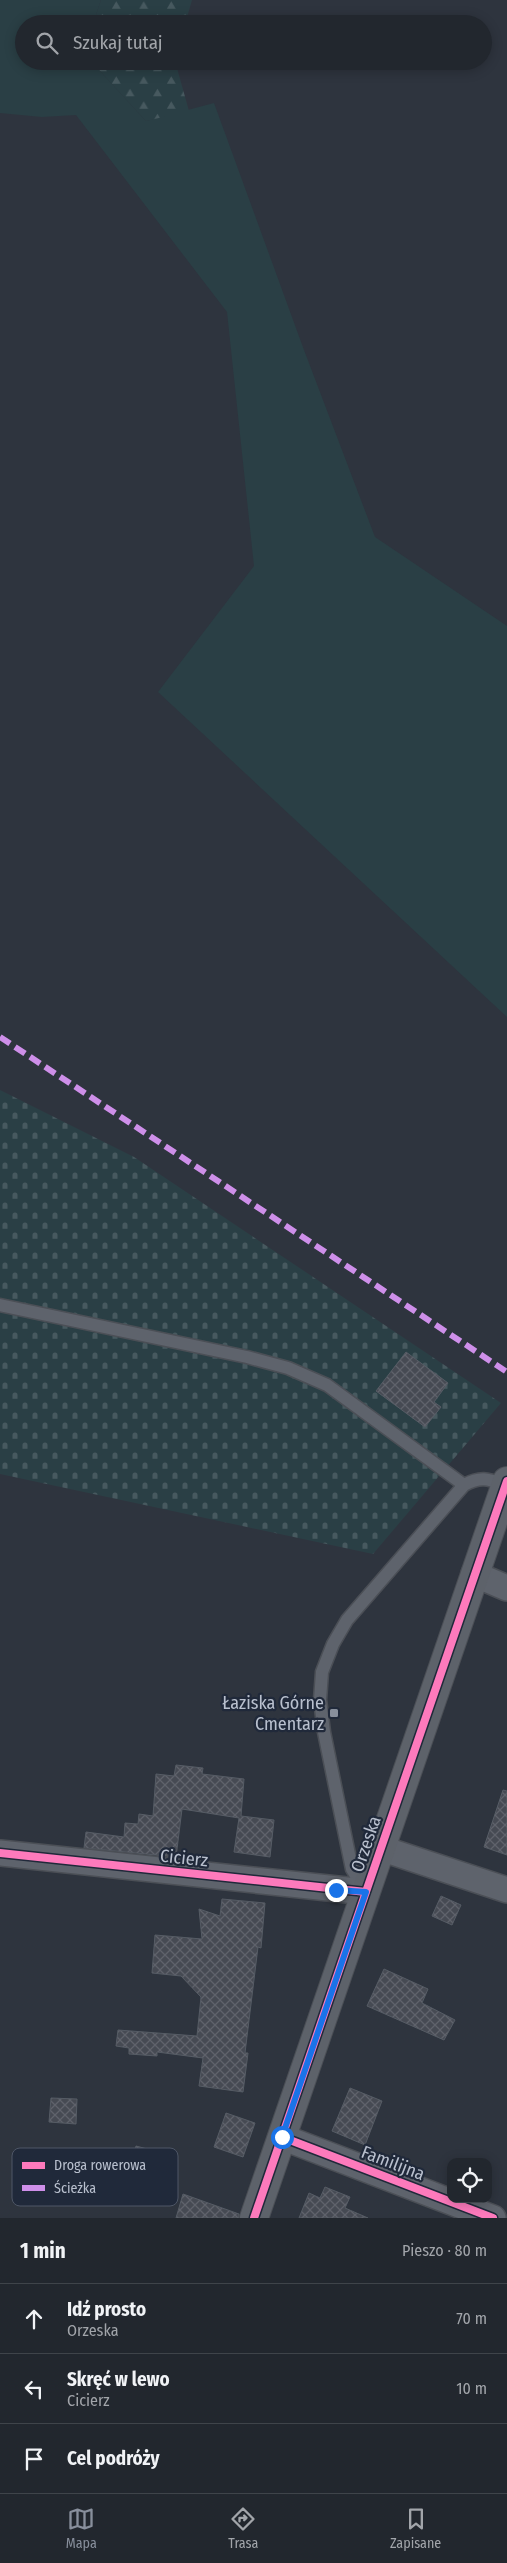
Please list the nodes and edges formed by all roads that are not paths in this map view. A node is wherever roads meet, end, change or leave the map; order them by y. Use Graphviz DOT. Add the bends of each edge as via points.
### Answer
graph roads {
  1 [pos="0,1305"];
  2 [pos="506,1483"];
  3 [pos="464,1485"];
  4 [pos="474,1574"];
  5 [pos="507,1588"];
  6 [pos="380,1848"];
  7 [pos="0,1853"];
  8 [pos="507,1890"];
  9 [pos="366,1892"];
  10 [pos="282,2137"];
  11 [pos="254,2218"];
  12 [pos="493,2218"];
  13 [pos="503,2218"];
  14 [pos="507,2218"];
  1 -- 3 [label="lane" via="288,1368 327,1385"];
  2 -- 3 [label="lane" via="475,1479"];
  2 -- 4 [label="street, Orzeska"];
  3 -- 9 [label="lane" via="347,1620 322,1672 320,1700 324,1732 352,1868"];
  4 -- 5 [label="street"];
  4 -- 6 [label="street, Orzeska"];
  6 -- 8 [label="street"];
  6 -- 9 [label="street, Orzeska"];
  7 -- 9 [label="street, Cicierz"];
  9 -- 10 [label="street, Orzeska"];
  10 -- 11 [label="street, Orzeska"];
  10 -- 12 [label="street, Familijna"];
  13 -- 14 [label="street"];
}
